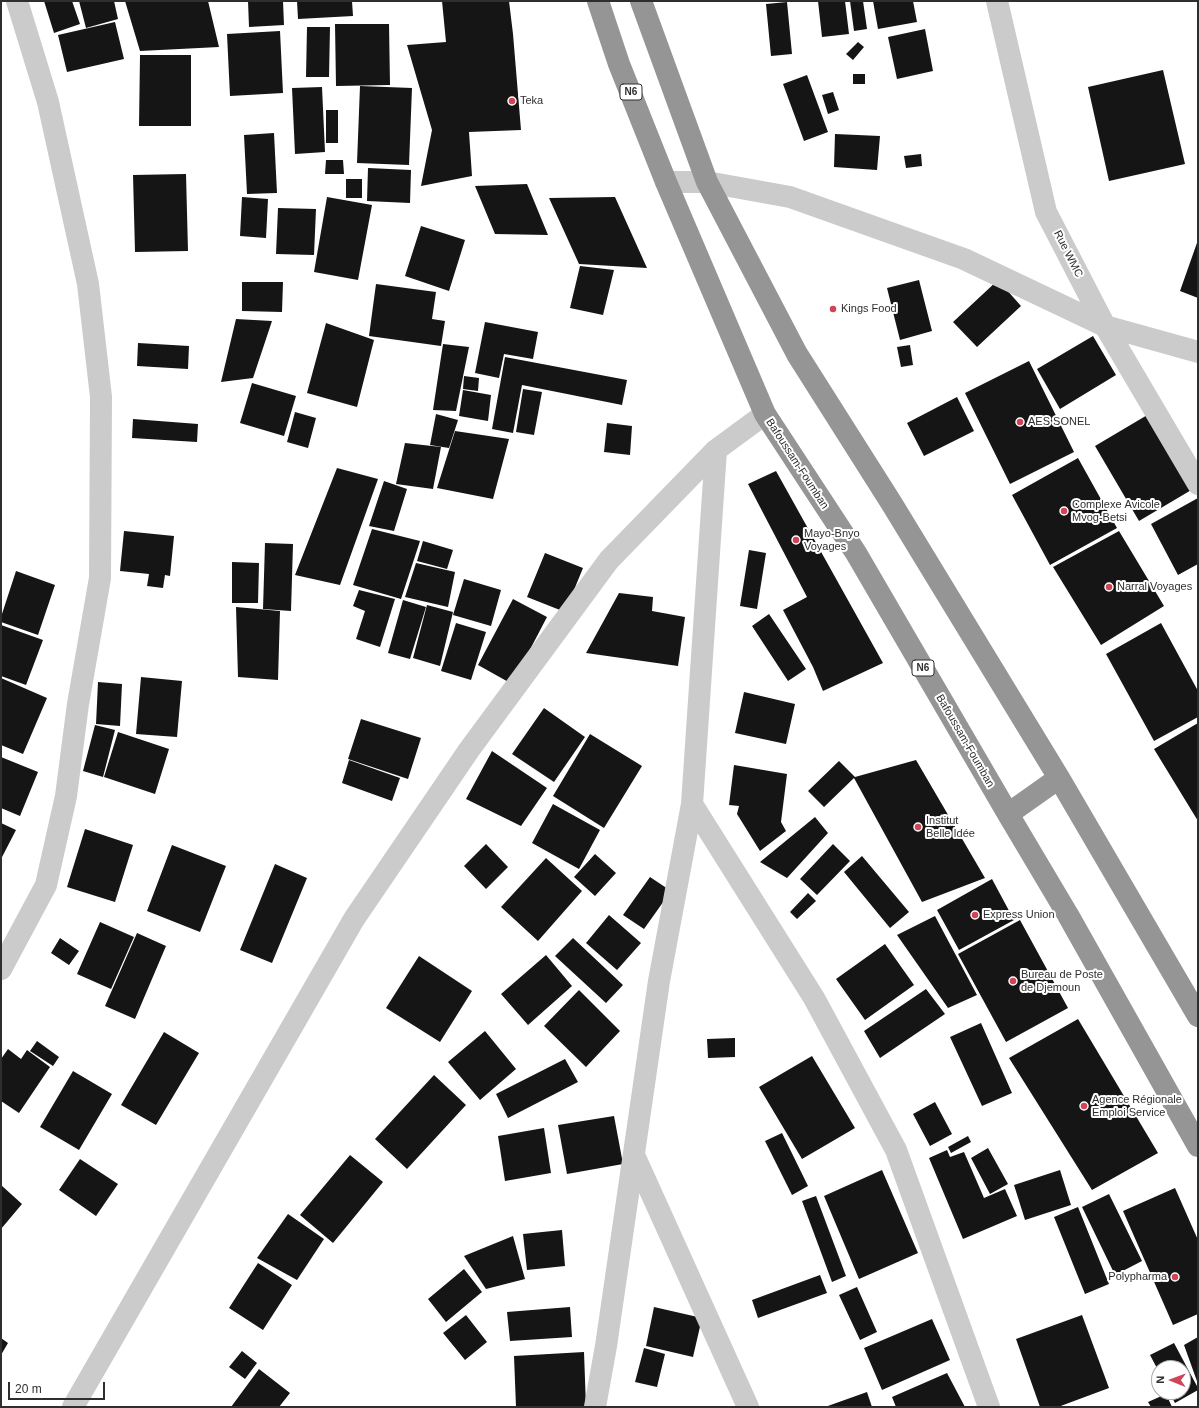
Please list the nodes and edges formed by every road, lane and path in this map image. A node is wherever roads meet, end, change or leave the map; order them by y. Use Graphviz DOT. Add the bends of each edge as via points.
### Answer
graph roads {
  1 [pos="17,1"];
  2 [pos="598,1"];
  3 [pos="641,1"];
  4 [pos="997,1"];
  5 [pos="666,182"];
  6 [pos="708,182"];
  7 [pos="1105,326"];
  8 [pos="1198,352"];
  9 [pos="765,414"];
  10 [pos="716,450"];
  11 [pos="1198,484"];
  12 [pos="1060,778"];
  13 [pos="692,804"];
  14 [pos="1008,814"];
  15 [pos="1,969"];
  16 [pos="1198,1016"];
  17 [pos="1198,1146"];
  18 [pos="634,1155"];
  19 [pos="73,1407"];
  20 [pos="595,1407"];
  21 [pos="748,1407"];
  22 [pos="989,1407"];
  1 -- 15 [label="street" via="48,102 88,284 101,397 100,578 78,704 66,796 46,885"];
  2 -- 5 [label="highway, N6" via="619,64"];
  3 -- 6 [label="highway"];
  4 -- 7 [label="street, Rue WMC" via="1046,212"];
  5 -- 6 [label="street"];
  5 -- 9 [label="highway, Bafoussam-Foumban / N6"];
  6 -- 7 [label="street" via="790,197 964,260"];
  6 -- 12 [label="highway" via="797,354"];
  7 -- 8 [label="street"];
  7 -- 11 [label="street, Rue WMC"];
  9 -- 10 [label="street"];
  9 -- 14 [label="highway, Bafoussam-Foumban / N6" via="856,553"];
  10 -- 13 [label="street"];
  10 -- 19 [label="street" via="609,560 469,750 362,906"];
  12 -- 14 [label="highway"];
  12 -- 16 [label="highway"];
  13 -- 18 [label="street" via="659,981"];
  13 -- 22 [label="street" via="814,998 896,1150"];
  14 -- 17 [label="highway, Bafoussam-Foumban / N6"];
  18 -- 20 [label="street"];
  18 -- 21 [label="street"];
}
